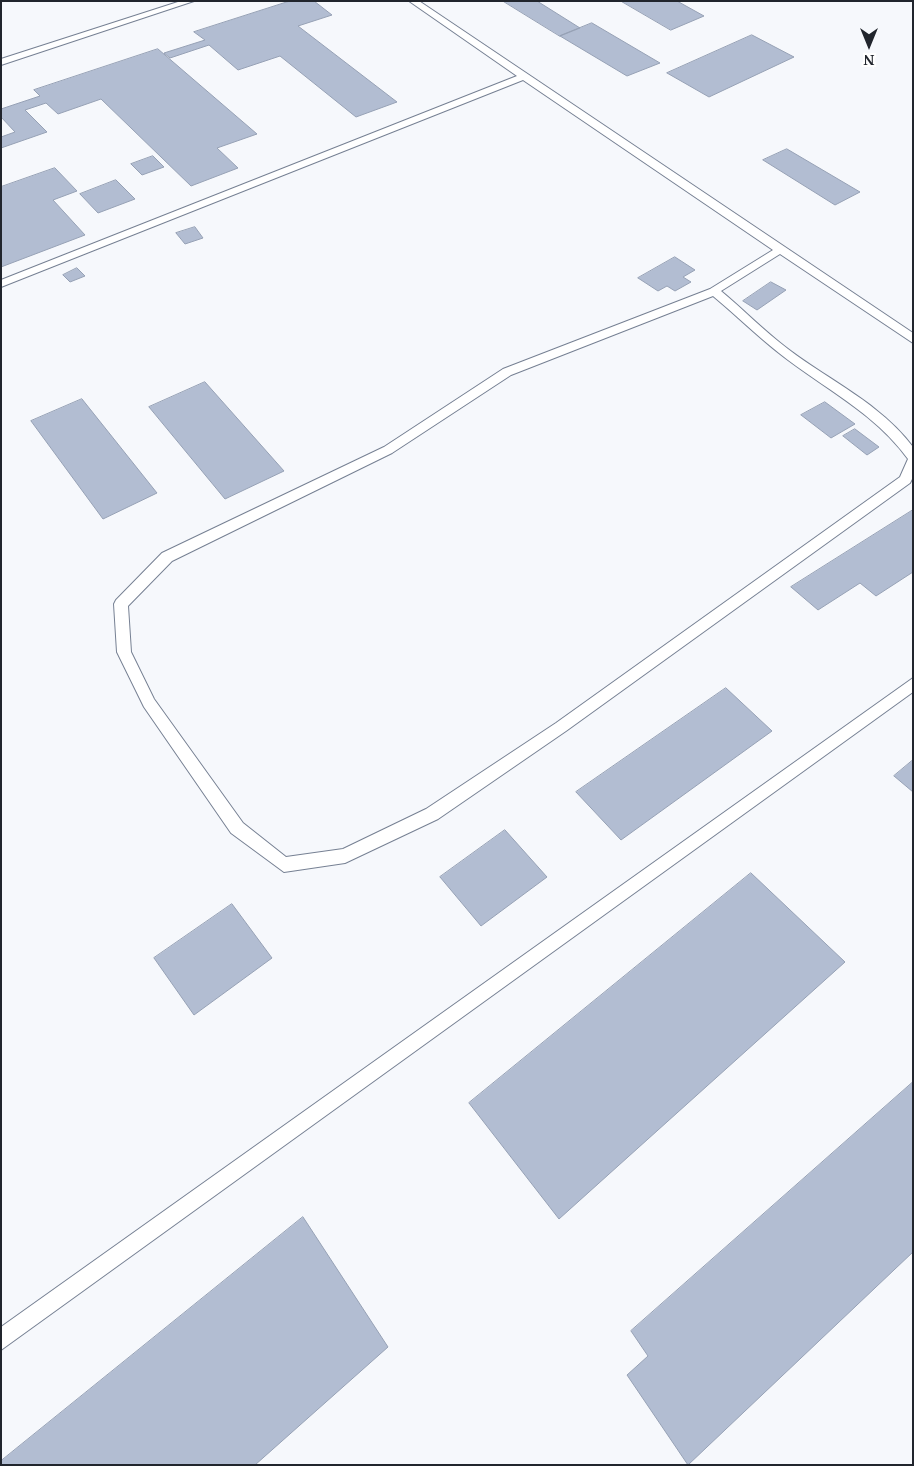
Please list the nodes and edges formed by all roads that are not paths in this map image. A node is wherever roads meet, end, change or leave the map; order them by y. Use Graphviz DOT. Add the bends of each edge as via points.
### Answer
graph roads {
  1 [pos="190,1"];
  2 [pos="412,1"];
  3 [pos="1,62"];
  4 [pos="522,77"];
  5 [pos="780,250"];
  6 [pos="1,284"];
  7 [pos="714,291"];
  8 [pos="913,339"];
  9 [pos="913,457"];
  10 [pos="913,461"];
  11 [pos="913,684"];
  12 [pos="1,1340"];
  1 -- 3 [label="lane"];
  2 -- 4 [label="lane"];
  4 -- 5 [label="lane"];
  4 -- 6 [label="lane"];
  5 -- 7 [label="lane"];
  5 -- 8 [label="lane"];
  7 -- 9 [label="lane" via="783,351 902,439"];
  7 -- 10 [label="lane" via="507,372 388,450 167,557 121,604 124,652 149,703 237,828 284,865 346,856 432,814 561,726 905,480"];
  11 -- 12 [label="lane"];
}
